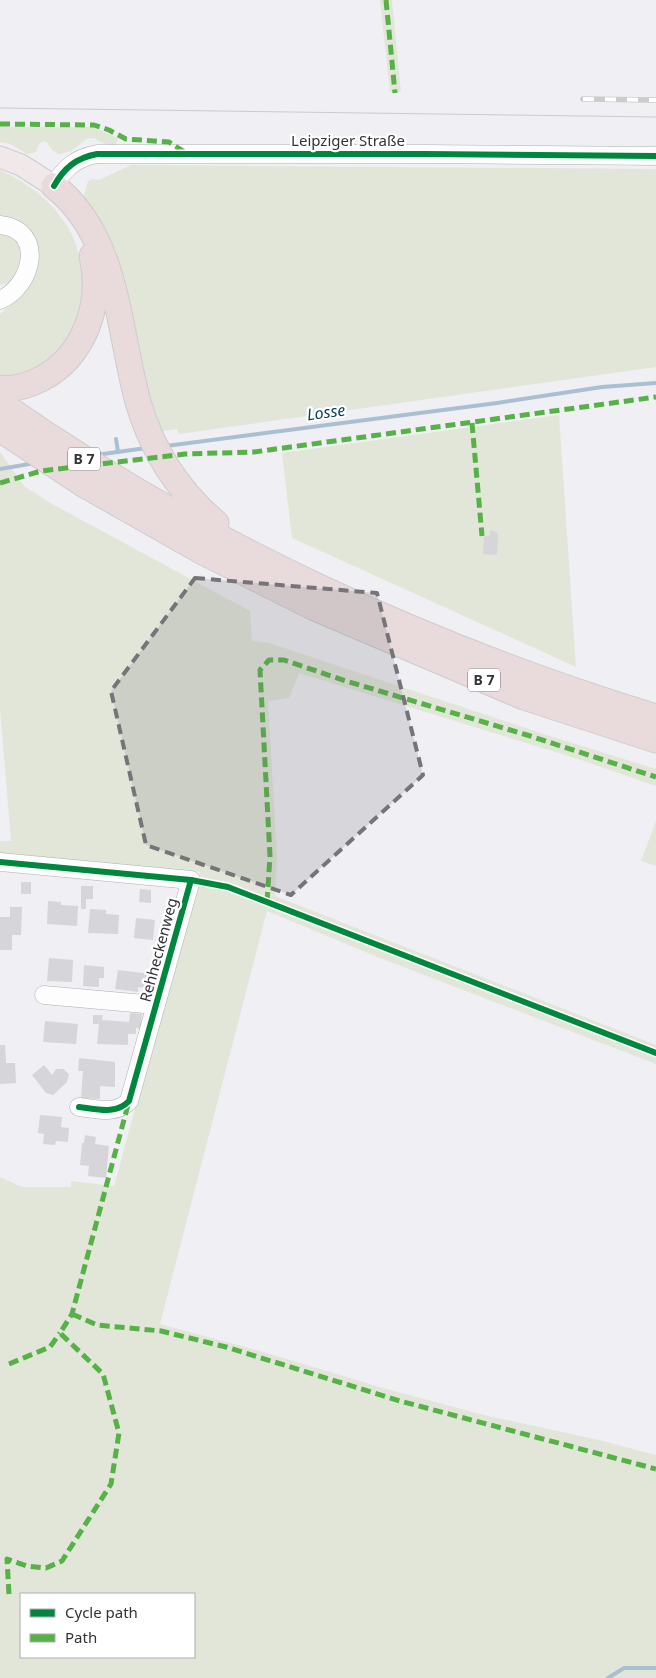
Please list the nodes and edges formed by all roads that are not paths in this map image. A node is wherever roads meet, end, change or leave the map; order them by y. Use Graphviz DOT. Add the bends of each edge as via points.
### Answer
graph roads {
  1 [pos="656,156"];
  2 [pos="0,157"];
  3 [pos="54,186"];
  4 [pos="0,225"];
  5 [pos="2,298"];
  6 [pos="0,388"];
  7 [pos="0,403"];
  8 [pos="8,435"];
  9 [pos="250,553"];
  10 [pos="656,717"];
  11 [pos="656,740"];
  12 [pos="0,862"];
  13 [pos="44,995"];
  14 [pos="156,1005"];
  15 [pos="79,1107"];
  1 -- 3 [label="street, Leipziger Straße" via="97,154 82,158 66,168"];
  2 -- 3 [label="main road" via="26,168"];
  3 -- 6 [label="highway" via="91,252 95,277 91,315 80,342 58,368 25,386"];
  3 -- 9 [label="highway" via="80,213 104,259 143,420 168,470 187,496"];
  4 -- 5 [label="street" via="19,232 25,238 30,254 25,276 16,290"];
  7 -- 9 [label="highway, B 7" via="117,479"];
  8 -- 11 [label="highway, B 7" via="83,484 203,552 315,608 524,697"];
  9 -- 10 [label="highway, B 7" via="356,604 439,639 523,672"];
  12 -- 14 [label="street, Rehheckenweg" via="191,880"];
  13 -- 14 [label="street, Rehheckenweg"];
  14 -- 15 [label="street, Rehheckenweg" via="129,1101 115,1110"];
}
